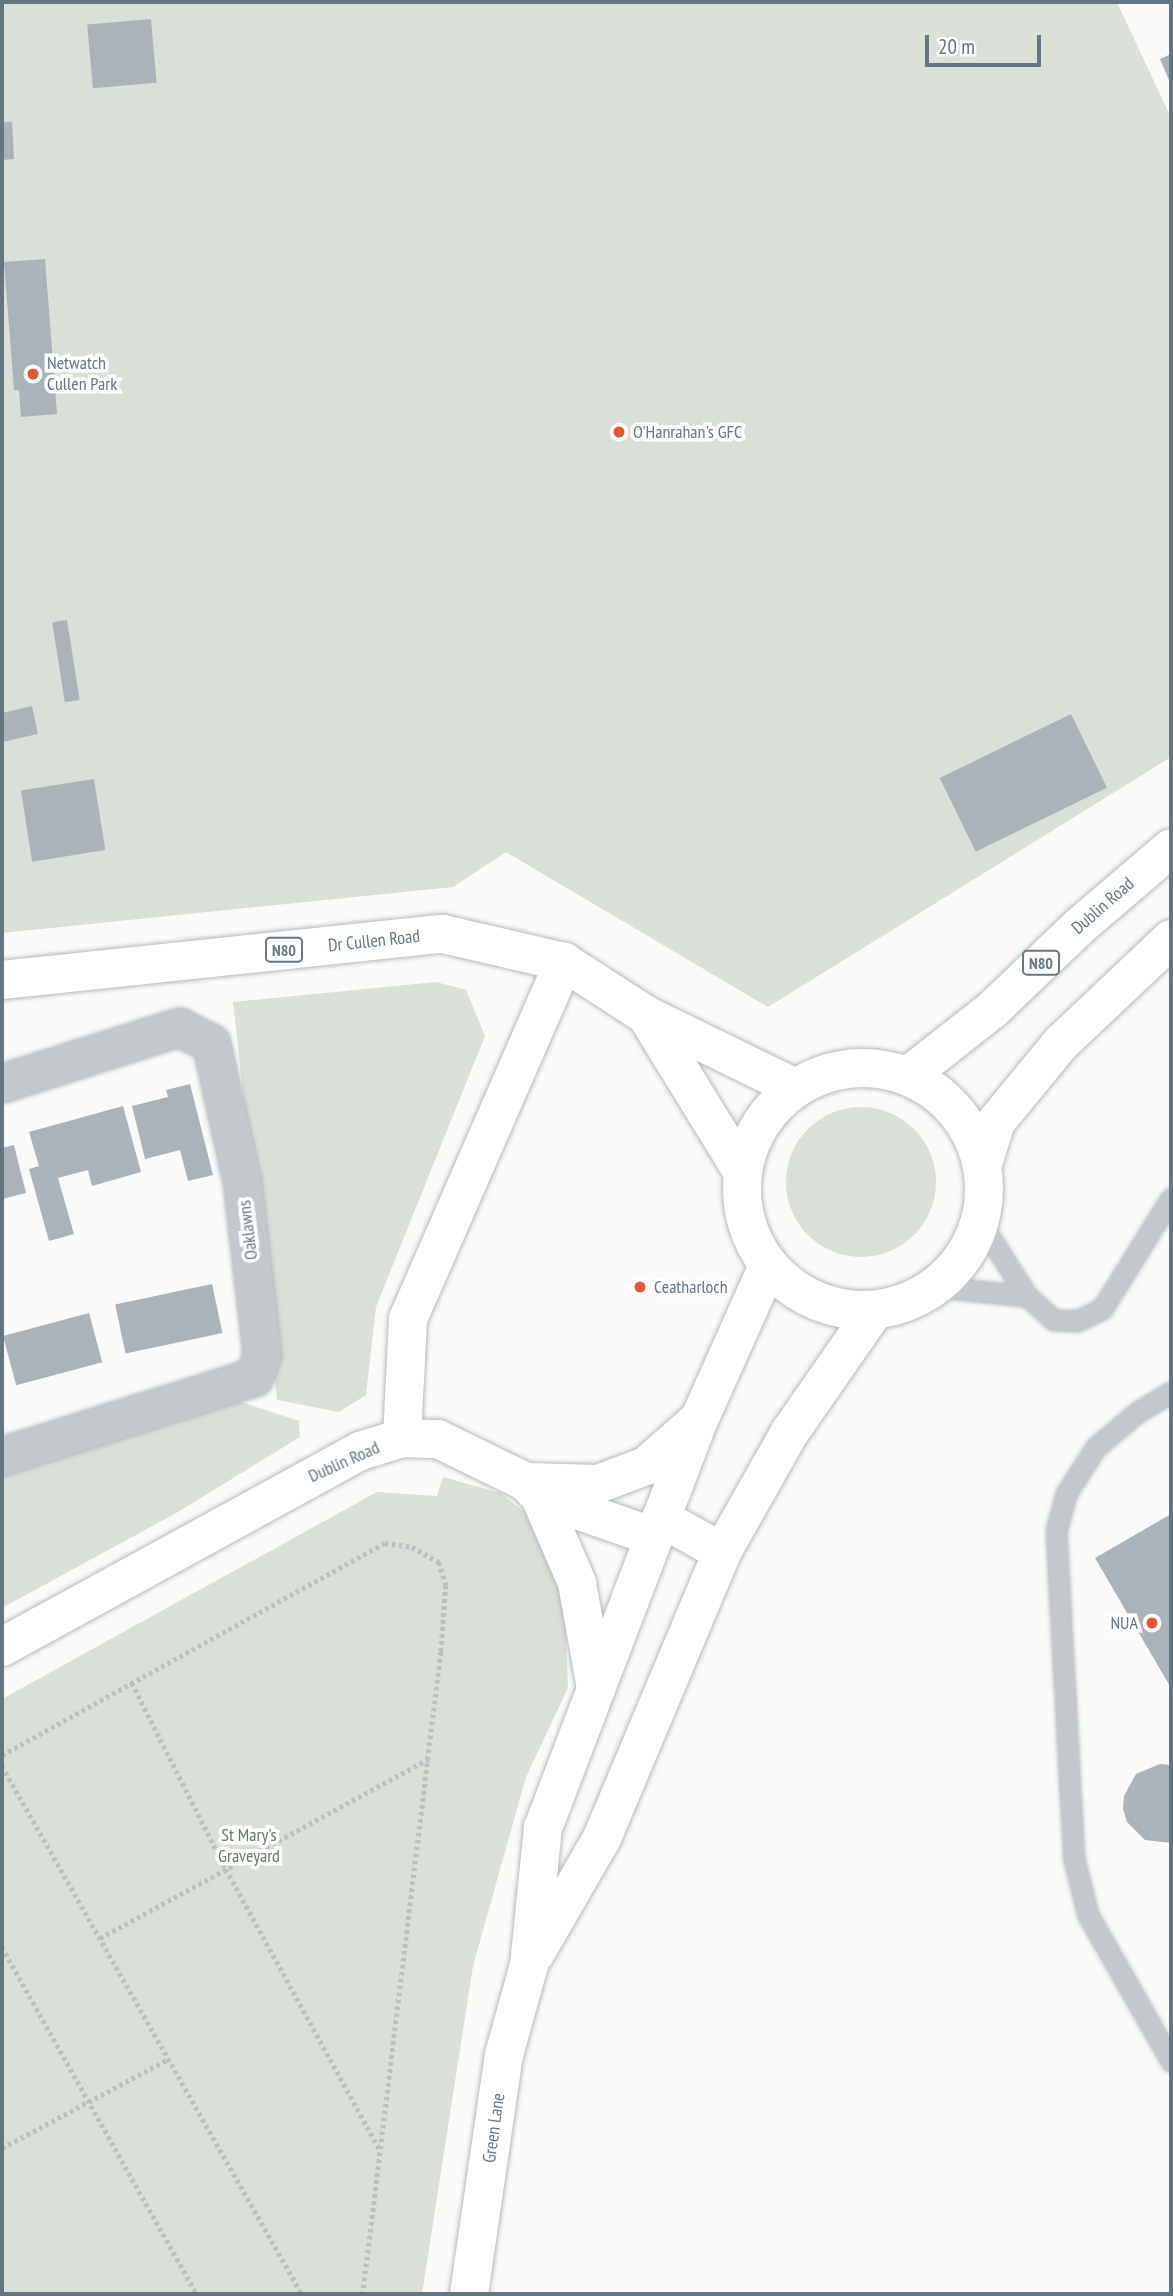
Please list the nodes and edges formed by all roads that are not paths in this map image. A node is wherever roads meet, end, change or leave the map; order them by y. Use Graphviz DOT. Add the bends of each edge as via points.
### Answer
graph roads {
  1 [pos="1171,848"];
  2 [pos="1171,939"];
  3 [pos="564,962"];
  4 [pos="2,980"];
  5 [pos="646,1015"];
  6 [pos="908,1076"];
  7 [pos="2,1083"];
  8 [pos="796,1088"];
  9 [pos="983,1164"];
  10 [pos="742,1171"];
  11 [pos="1171,1198"];
  12 [pos="981,1223"];
  13 [pos="768,1266"];
  14 [pos="937,1287"];
  15 [pos="1027,1296"];
  16 [pos="874,1311"];
  17 [pos="1171,1392"];
  18 [pos="699,1420"];
  19 [pos="402,1438"];
  20 [pos="2,1456"];
  21 [pos="533,1489"];
  22 [pos="658,1528"];
  23 [pos="722,1552"];
  24 [pos="2,1647"];
  25 [pos="596,1683"];
  26 [pos="529,1965"];
  27 [pos="1171,2061"];
  28 [pos="469,2294"];
  1 -- 6 [label="main road, Dublin Road / N80" via="992,1010"];
  2 -- 9 [label="main road" via="1060,1044 996,1122"];
  3 -- 4 [label="main road, Dr Cullen Road / N80" via="443,934"];
  3 -- 5 [label="main road, Dr Cullen Road / N80"];
  3 -- 19 [label="main road" via="408,1319"];
  5 -- 8 [label="main road, N80"];
  5 -- 10 [label="main road, N80"];
  6 -- 8 [label="main road" via="857,1069 831,1071"];
  6 -- 9 [label="main road" via="951,1107 969,1127"];
  7 -- 20 [label="street, Oaklawns" via="179,1027 211,1043 242,1182 262,1354 254,1377"];
  8 -- 10 [label="main road" via="764,1119 752,1138"];
  9 -- 12 [label="main road" via="986,1194"];
  10 -- 13 [label="main road" via="742,1205 750,1237"];
  11 -- 15 [label="lane" via="1102,1309 1077,1321 1054,1320"];
  12 -- 14 [label="main road" via="964,1259"];
  12 -- 15 [label="lane"];
  13 -- 16 [label="main road" via="797,1293 834,1308"];
  13 -- 18 [label="main road"];
  14 -- 15 [label="lane"];
  14 -- 16 [label="main road" via="907,1304"];
  16 -- 23 [label="main road" via="790,1432"];
  17 -- 27 [label="lane" via="1139,1411 1096,1447 1066,1494 1056,1531 1073,1859 1088,1915"];
  18 -- 21 [label="main road, Dublin Road" via="646,1466 598,1484"];
  18 -- 22 [label="main road"];
  19 -- 21 [label="main road, Dublin Road" via="438,1439"];
  19 -- 24 [label="main road, Dublin Road" via="360,1451 294,1485"];
  21 -- 22 [label="main road"];
  21 -- 25 [label="main road" via="577,1583"];
  22 -- 23 [label="main road"];
  22 -- 25 [label="main road"];
  23 -- 26 [label="main road" via="602,1838"];
  25 -- 26 [label="main road" via="543,1828"];
  26 -- 28 [label="main road, Green Lane" via="504,2055"];
}
